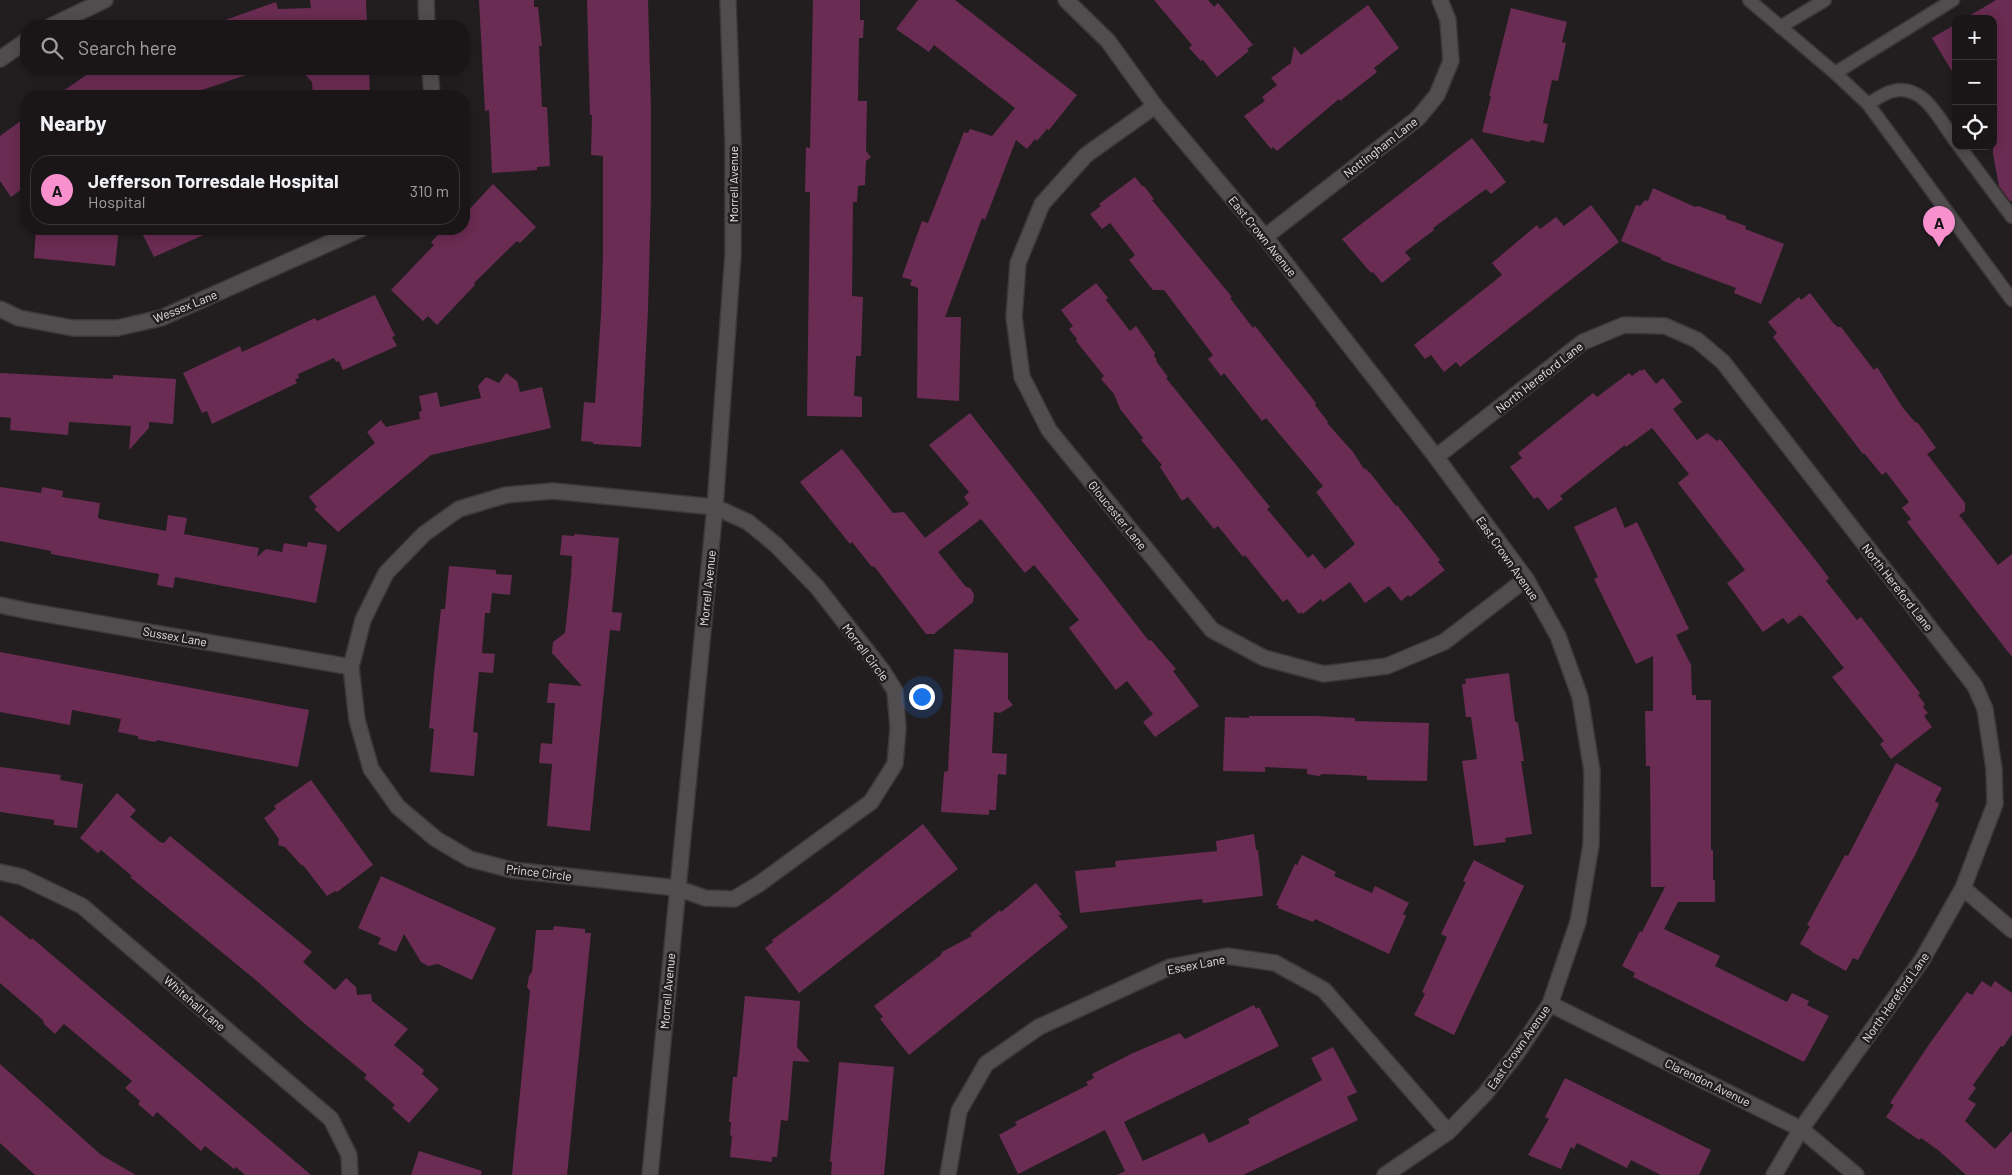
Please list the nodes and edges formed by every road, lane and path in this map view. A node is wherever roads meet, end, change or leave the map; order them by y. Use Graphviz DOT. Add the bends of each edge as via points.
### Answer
graph roads {
  1 [pos="105,0"];
  2 [pos="426,0"];
  3 [pos="728,0"];
  4 [pos="1066,0"];
  5 [pos="1440,0"];
  6 [pos="1749,0"];
  7 [pos="1825,0"];
  8 [pos="1953,0"];
  9 [pos="63,20"];
  10 [pos="428,20"];
  11 [pos="1780,27"];
  12 [pos="20,46"];
  13 [pos="0,58"];
  14 [pos="1835,73"];
  15 [pos="430,75"];
  16 [pos="432,90"];
  17 [pos="1868,104"];
  18 [pos="1155,106"];
  19 [pos="1952,136"];
  20 [pos="1962,150"];
  21 [pos="2012,217"];
  22 [pos="348,235"];
  23 [pos="1265,237"];
  24 [pos="2010,294"];
  25 [pos="0,309"];
  26 [pos="1436,458"];
  27 [pos="715,507"];
  28 [pos="1526,579"];
  29 [pos="0,604"];
  30 [pos="351,667"];
  31 [pos="0,872"];
  32 [pos="677,888"];
  33 [pos="1963,888"];
  34 [pos="2012,930"];
  35 [pos="1550,1004"];
  36 [pos="1801,1129"];
  37 [pos="1448,1132"];
  38 [pos="350,1175"];
  39 [pos="650,1175"];
  40 [pos="948,1175"];
  41 [pos="1385,1175"];
  42 [pos="1774,1175"];
  43 [pos="1856,1175"];
  1 -- 9 [label="street"];
  2 -- 10 [label="street"];
  3 -- 27 [label="street, Morrell Avenue" via="733,254"];
  4 -- 18 [label="street, East Crown Avenue" via="1108,41"];
  5 -- 23 [label="street, Nottingham Lane" via="1448,20 1451,61 1437,95 1418,118"];
  6 -- 11 [label="lane"];
  7 -- 11 [label="lane"];
  8 -- 14 [label="lane"];
  11 -- 14 [label="lane"];
  12 -- 13 [label="street"];
  14 -- 17 [label="lane"];
  15 -- 16 [label="street"];
  17 -- 19 [label="lane" via="1892,91 1911,90 1924,98"];
  17 -- 24 [label="lane"];
  18 -- 23 [label="street, East Crown Avenue"];
  18 -- 28 [label="street, Gloucester Lane" via="1086,155 1042,204 1018,263 1014,317 1022,377 1049,430 1212,630 1264,658 1324,674 1387,666 1444,642"];
  20 -- 21 [label="lane"];
  22 -- 25 [label="street, Wessex Lane" via="161,318 117,328 73,328 19,318"];
  23 -- 26 [label="street, East Crown Avenue"];
  26 -- 28 [label="street, East Crown Avenue"];
  26 -- 33 [label="street, North Hereford Lane" via="1583,342 1624,325 1665,326 1697,340 1723,362 1974,686 1984,709 1994,769 1995,804"];
  27 -- 30 [label="street, Prince Circle" via="553,491 506,495 459,509 424,534 386,573 363,620"];
  27 -- 32 [label="street, Morrell Avenue"];
  27 -- 32 [label="street, Morrell Circle" via="748,522 776,545 817,587 882,670 895,691 898,728 895,764 871,802 760,884 734,899 705,898"];
  28 -- 35 [label="street, East Crown Avenue" via="1558,636 1580,697 1592,771 1590,844 1578,922"];
  29 -- 30 [label="street, Sussex Lane"];
  30 -- 32 [label="street, Prince Circle" via="357,720 371,769 398,808 436,839 470,859 512,870"];
  31 -- 38 [label="street, Whitehall Lane" via="22,877 82,906 331,1119 349,1155"];
  32 -- 39 [label="street, Morrell Avenue"];
  33 -- 34 [label="street"];
  33 -- 36 [label="street, North Hereford Lane" via="1922,960"];
  35 -- 36 [label="street, Clarendon Avenue"];
  35 -- 37 [label="street, East Crown Avenue" via="1486,1094"];
  36 -- 42 [label="street, North Hereford Lane"];
  36 -- 43 [label="street, Clarendon Avenue"];
  37 -- 40 [label="street, Essex Lane" via="1324,990 1275,963 1227,956 1170,967 1039,1028 986,1064 958,1111"];
  37 -- 41 [label="street, East Crown Avenue"];
}
